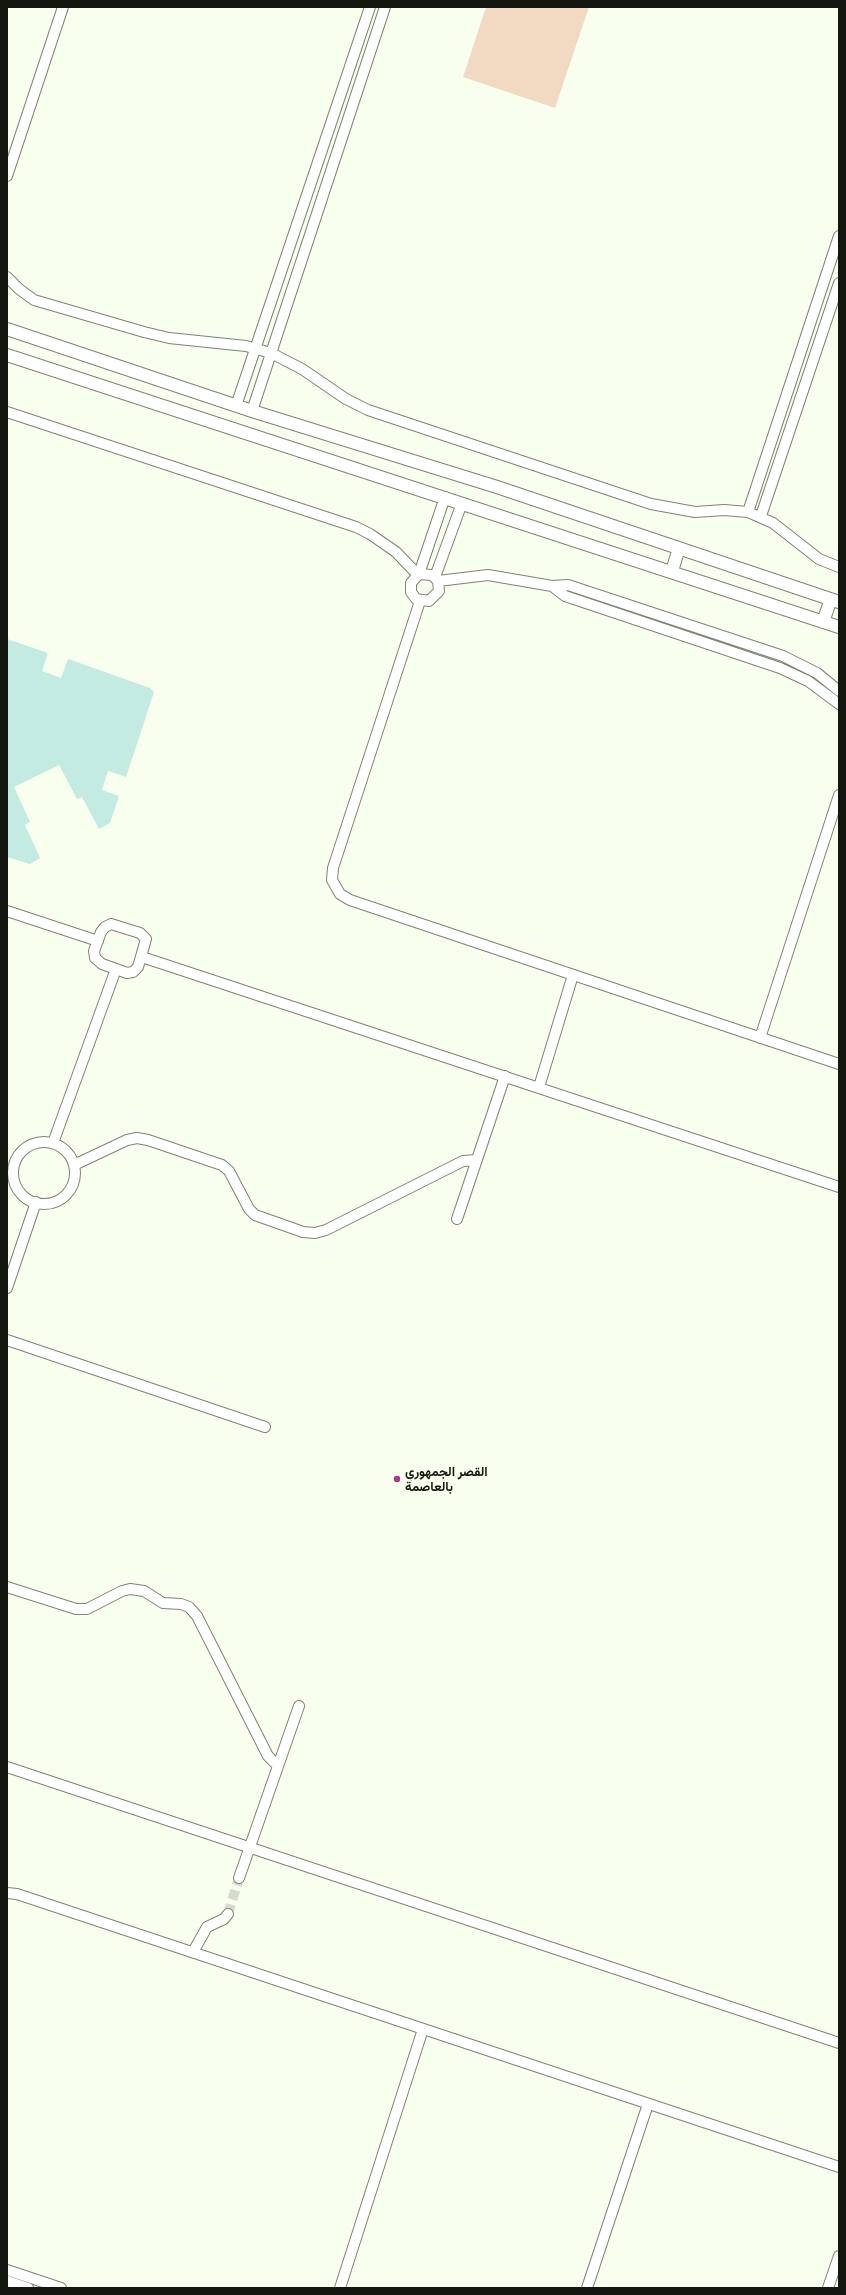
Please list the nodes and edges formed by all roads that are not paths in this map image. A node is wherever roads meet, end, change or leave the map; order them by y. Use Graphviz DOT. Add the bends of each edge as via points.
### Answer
graph roads {
  1 [pos="63,7"];
  2 [pos="370,7"];
  3 [pos="385,7"];
  4 [pos="7,176"];
  5 [pos="839,236"];
  6 [pos="7,277"];
  7 [pos="839,283"];
  8 [pos="7,330"];
  9 [pos="256,348"];
  10 [pos="271,353"];
  11 [pos="7,355"];
  12 [pos="236,406"];
  13 [pos="252,411"];
  14 [pos="7,412"];
  15 [pos="444,497"];
  16 [pos="462,503"];
  17 [pos="748,512"];
  18 [pos="761,516"];
  19 [pos="679,548"];
  20 [pos="839,567"];
  21 [pos="672,571"];
  22 [pos="418,574"];
  23 [pos="437,579"];
  24 [pos="552,586"];
  25 [pos="420,601"];
  26 [pos="835,601"];
  27 [pos="823,622"];
  28 [pos="839,627"];
  29 [pos="839,691"];
  30 [pos="839,704"];
  31 [pos="839,795"];
  32 [pos="7,911"];
  33 [pos="98,941"];
  34 [pos="142,957"];
  35 [pos="116,970"];
  36 [pos="573,975"];
  37 [pos="760,1038"];
  38 [pos="839,1064"];
  39 [pos="505,1076"];
  40 [pos="539,1087"];
  41 [pos="53,1143"];
  42 [pos="477,1160"];
  43 [pos="74,1166"];
  44 [pos="839,1187"];
  45 [pos="36,1202"];
  46 [pos="457,1219"];
  47 [pos="7,1288"];
  48 [pos="7,1340"];
  49 [pos="265,1427"];
  50 [pos="7,1587"];
  51 [pos="299,1706"];
  52 [pos="278,1766"];
  53 [pos="7,1767"];
  54 [pos="250,1847"];
  55 [pos="239,1878"];
  56 [pos="7,1893"];
  57 [pos="228,1914"];
  58 [pos="193,1952"];
  59 [pos="423,2029"];
  60 [pos="839,2044"];
  61 [pos="648,2104"];
  62 [pos="839,2167"];
  63 [pos="839,2256"];
  64 [pos="7,2270"];
  65 [pos="7,2281"];
  66 [pos="28,2288"];
  67 [pos="61,2288"];
  68 [pos="340,2288"];
  69 [pos="587,2288"];
  70 [pos="828,2288"];
  1 -- 4 [label="street"];
  2 -- 9 [label="street"];
  3 -- 10 [label="street"];
  5 -- 17 [label="street"];
  6 -- 9 [label="street" via="19,290 34,300 144,332 169,338"];
  7 -- 18 [label="street"];
  8 -- 12 [label="street"];
  9 -- 10 [label="street"];
  9 -- 12 [label="street"];
  10 -- 13 [label="street"];
  10 -- 17 [label="street" via="302,369 346,399 376,412 666,508 695,512"];
  11 -- 15 [label="street"];
  12 -- 13 [label="street"];
  13 -- 19 [label="street" via="497,487"];
  14 -- 22 [label="street" via="356,527 396,552"];
  15 -- 16 [label="street"];
  15 -- 22 [label="street"];
  16 -- 21 [label="street"];
  16 -- 23 [label="street"];
  17 -- 18 [label="street"];
  18 -- 20 [label="street" via="811,554"];
  19 -- 21 [label="street"];
  19 -- 26 [label="street"];
  21 -- 27 [label="street"];
  22 -- 23 [label="street" via="428,573"];
  22 -- 25 [label="street" via="412,580 410,588 413,596"];
  23 -- 24 [label="street" via="488,575"];
  23 -- 25 [label="street" via="439,591 434,599"];
  24 -- 29 [label="street" via="568,585 783,656 817,673"];
  24 -- 30 [label="street" via="565,596 780,668 808,681"];
  25 -- 36 [label="street" via="333,868 334,885 340,894 350,900"];
  26 -- 27 [label="street"];
  27 -- 28 [label="street"];
  31 -- 37 [label="street"];
  32 -- 33 [label="street"];
  33 -- 34 [label="street" via="102,929 114,924 146,939"];
  33 -- 35 [label="street" via="94,955 96,961"];
  34 -- 35 [label="street" via="133,972"];
  34 -- 39 [label="street"];
  35 -- 41 [label="street"];
  36 -- 37 [label="street"];
  36 -- 40 [label="street"];
  37 -- 38 [label="street"];
  39 -- 40 [label="street"];
  39 -- 42 [label="street"];
  40 -- 44 [label="street"];
  41 -- 43 [label="street" via="68,1154"];
  41 -- 45 [label="street" via="40,1142 28,1146 19,1155 14,1167 16,1186 25,1196"];
  42 -- 43 [label="street" via="463,1161 326,1230 315,1233 304,1232 255,1215 249,1209 229,1171 222,1165 148,1140 127,1140"];
  42 -- 46 [label="street"];
  43 -- 45 [label="street" via="72,1184 65,1194 49,1203"];
  45 -- 47 [label="street"];
  48 -- 49 [label="street"];
  50 -- 52 [label="street" via="76,1609 87,1609 130,1589 144,1591 163,1603 189,1607 197,1616 268,1756"];
  51 -- 52 [label="street"];
  52 -- 54 [label="street"];
  53 -- 54 [label="street"];
  54 -- 55 [label="street"];
  54 -- 60 [label="street"];
  56 -- 58 [label="street" via="17,1894"];
  57 -- 58 [label="street" via="207,1927"];
  58 -- 59 [label="street"];
  59 -- 61 [label="street"];
  59 -- 68 [label="street"];
  61 -- 62 [label="street"];
  61 -- 69 [label="street"];
  63 -- 70 [label="street"];
  64 -- 67 [label="street"];
  65 -- 66 [label="street"];
}
